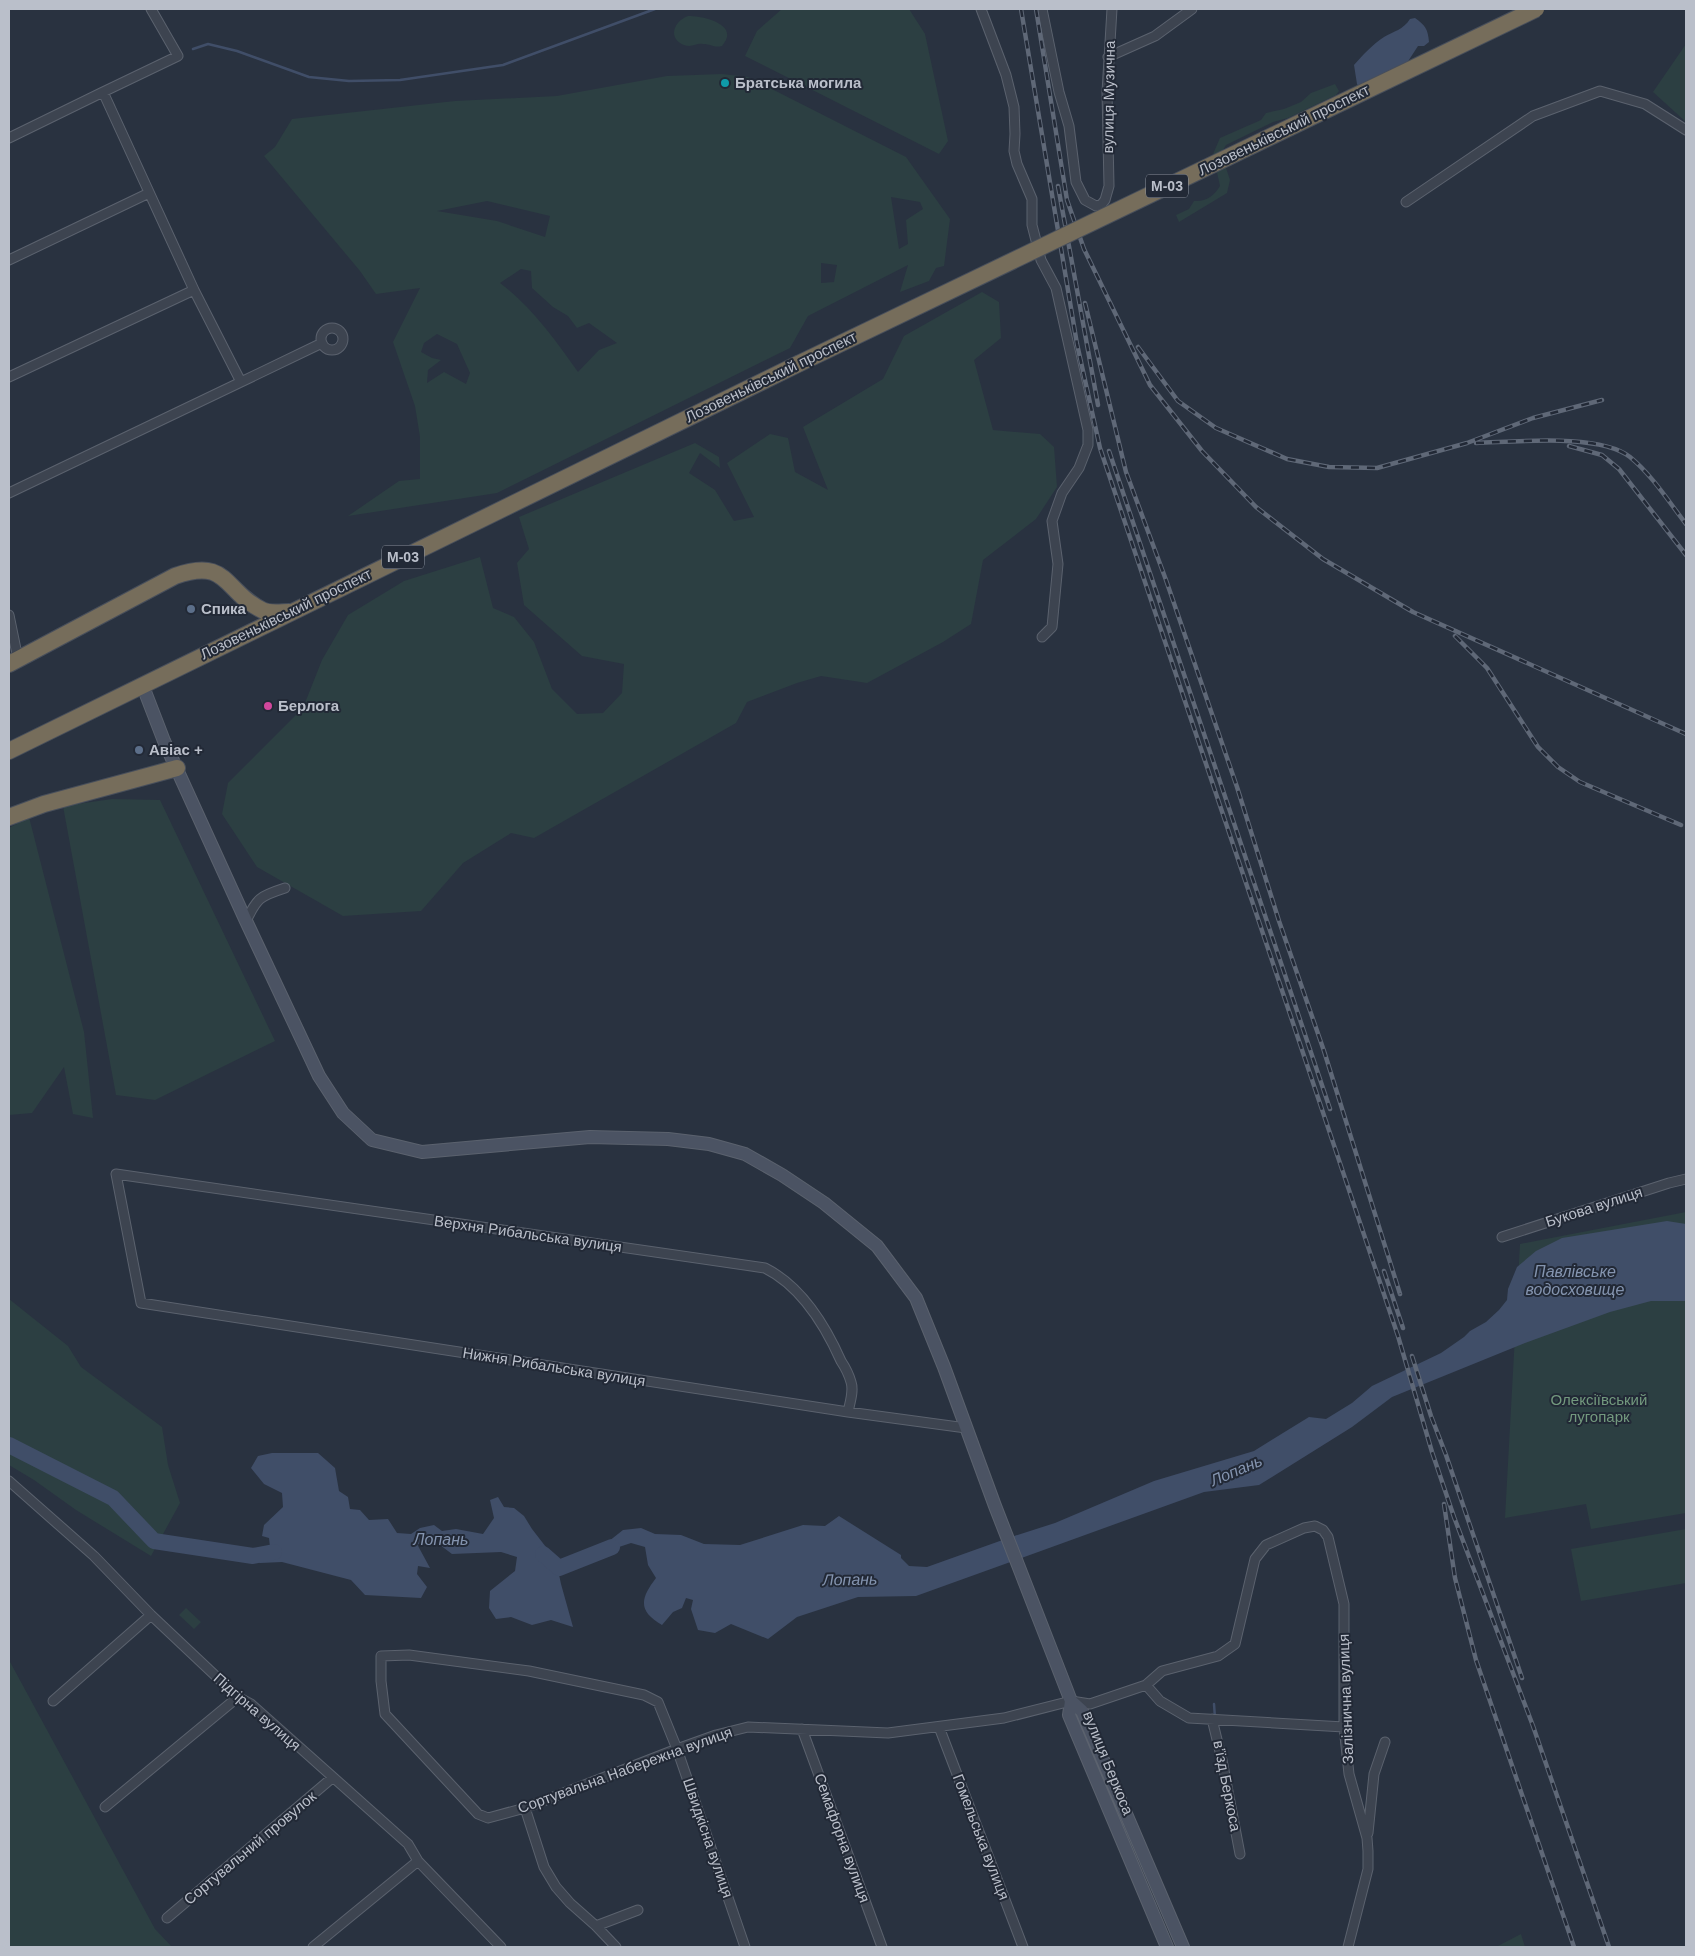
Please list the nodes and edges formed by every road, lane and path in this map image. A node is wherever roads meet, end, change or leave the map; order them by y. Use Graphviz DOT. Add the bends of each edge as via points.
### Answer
graph roads {
  1 [pos="151,9"];
  2 [pos="981,9"];
  3 [pos="1042,9"];
  4 [pos="1112,9"];
  5 [pos="1192,9"];
  6 [pos="1536,9"];
  7 [pos="1108,57"];
  8 [pos="103,92"];
  9 [pos="1686,130"];
  10 [pos="9,138"];
  11 [pos="149,193"];
  12 [pos="1406,202"];
  13 [pos="9,260"];
  14 [pos="194,290"];
  15 [pos="322,343"];
  16 [pos="9,377"];
  17 [pos="241,382"];
  18 [pos="9,493"];
  19 [pos="291,612"];
  20 [pos="9,615"];
  21 [pos="1042,637"];
  22 [pos="13,661"];
  23 [pos="142,684"];
  24 [pos="9,751"];
  25 [pos="177,768"];
  26 [pos="9,817"];
  27 [pos="284,888"];
  28 [pos="246,921"];
  29 [pos="116,1174"];
  30 [pos="1686,1180"];
  31 [pos="1502,1236"];
  32 [pos="848,1412"];
  33 [pos="966,1428"];
  34 [pos="9,1481"];
  35 [pos="1304,1528"];
  36 [pos="151,1615"];
  37 [pos="1146,1685"];
  38 [pos="238,1698"];
  39 [pos="53,1701"];
  40 [pos="1071,1701"];
  41 [pos="1215,1719"];
  42 [pos="939,1727"];
  43 [pos="1344,1727"];
  44 [pos="802,1729"];
  45 [pos="1385,1742"];
  46 [pos="677,1749"];
  47 [pos="332,1778"];
  48 [pos="105,1807"];
  49 [pos="525,1808"];
  50 [pos="478,1814"];
  51 [pos="1367,1838"];
  52 [pos="1240,1854"];
  53 [pos="418,1860"];
  54 [pos="638,1910"];
  55 [pos="167,1918"];
  56 [pos="596,1926"];
  57 [pos="496,1946"];
  58 [pos="313,1947"];
  59 [pos="616,1947"];
  60 [pos="744,1947"];
  61 [pos="882,1947"];
  62 [pos="1023,1947"];
  63 [pos="1168,1947"];
  64 [pos="1183,1947"];
  65 [pos="1348,1947"];
  1 -- 8 [label="street" via="178,56"];
  2 -- 21 [label="street" via="1006,75 1014,108 1017,164 1032,199 1032,225 1041,260 1056,288 1088,430 1088,445 1079,468 1062,493 1052,521 1058,564 1052,627"];
  3 -- 7 [label="street, вулиця Музична" via="1069,126 1076,182 1085,200 1096,206 1105,200 1109,186"];
  4 -- 7 [label="street, вулиця Музична"];
  5 -- 7 [label="street" via="1155,36"];
  6 -- 19 [label="highway, Лозовеньківський проспект / М-03, bridge"];
  8 -- 10 [label="street"];
  8 -- 11 [label="street"];
  9 -- 12 [label="street" via="1645,104 1600,91 1533,116"];
  11 -- 13 [label="street"];
  11 -- 14 [label="street"];
  14 -- 16 [label="street"];
  14 -- 17 [label="street"];
  15 -- 17 [label="street"];
  17 -- 18 [label="street"];
  19 -- 22 [label="highway" via="264,612 218,574 196,570 175,576"];
  19 -- 23 [label="highway, Лозовеньківський проспект / М-03"];
  20 -- 22 [label="street"];
  23 -- 24 [label="highway, Лозовеньківський проспект / М-03"];
  23 -- 25 [label="street"];
  25 -- 26 [label="highway" via="44,804"];
  25 -- 28 [label="street"];
  27 -- 28 [label="street" via="265,894 254,905"];
  28 -- 33 [label="street" via="319,1076 342,1113 372,1140 422,1152 590,1137 668,1139 709,1144 745,1154 824,1203 877,1246 916,1298"];
  29 -- 32 [label="street, Верхня Рибальська вулиця" via="765,1268 779,1275 815,1313 851,1382"];
  29 -- 32 [label="street, Нижня Рибальська вулиця" via="141,1304"];
  30 -- 31 [label="street, Букова вулиця" via="1669,1182"];
  32 -- 33 [label="street, Нижня Рибальська вулиця"];
  33 -- 40 [label="street"];
  34 -- 36 [label="street, Підгірна вулиця" via="94,1556"];
  35 -- 37 [label="street, Сортувальна Набережна вулиця" via="1266,1545 1254,1559 1235,1644 1218,1656 1162,1671"];
  35 -- 43 [label="street, Залізнична вулиця" via="1315,1526 1328,1537 1344,1604"];
  36 -- 38 [label="street, Підгірна вулиця"];
  36 -- 39 [label="street"];
  37 -- 40 [label="street, Сортувальна Набережна вулиця" via="1090,1704"];
  37 -- 41 [label="street" via="1160,1701 1189,1718"];
  38 -- 47 [label="street, Підгірна вулиця" via="251,1704"];
  38 -- 48 [label="street"];
  40 -- 42 [label="street, Сортувальна Набережна вулиця" via="1004,1718"];
  40 -- 63 [label="street, вулиця Беркоса" via="1069,1715"];
  40 -- 64 [label="street, вулиця Беркоса" via="1082,1711"];
  41 -- 43 [label="street"];
  41 -- 52 [label="street, в’їзд Беркоса"];
  42 -- 44 [label="street, Сортувальна Набережна вулиця" via="888,1733"];
  42 -- 62 [label="street, Гомельська вулиця"];
  43 -- 51 [label="street, Залізнична вулиця" via="1349,1774"];
  44 -- 46 [label="street, Сортувальна Набережна вулиця" via="748,1727"];
  44 -- 61 [label="street, Семафорна вулиця"];
  45 -- 51 [label="street" via="1374,1774"];
  46 -- 49 [label="street, Сортувальна Набережна вулиця"];
  46 -- 50 [label="street, Швидкісна вулиця" via="658,1702 644,1695 529,1671 409,1655 381,1656 385,1714"];
  46 -- 60 [label="street, Швидкісна вулиця"];
  47 -- 53 [label="street, Підгірна вулиця" via="408,1844"];
  47 -- 55 [label="street, Сортувальний провулок"];
  49 -- 50 [label="street, Сортувальна Набережна вулиця" via="488,1818"];
  49 -- 56 [label="street" via="544,1867 556,1887"];
  51 -- 65 [label="street, Залізнична вулиця" via="1368,1869"];
  53 -- 57 [label="street, Підгірна вулиця"];
  53 -- 58 [label="street"];
  54 -- 56 [label="street"];
  56 -- 59 [label="street"];
}
